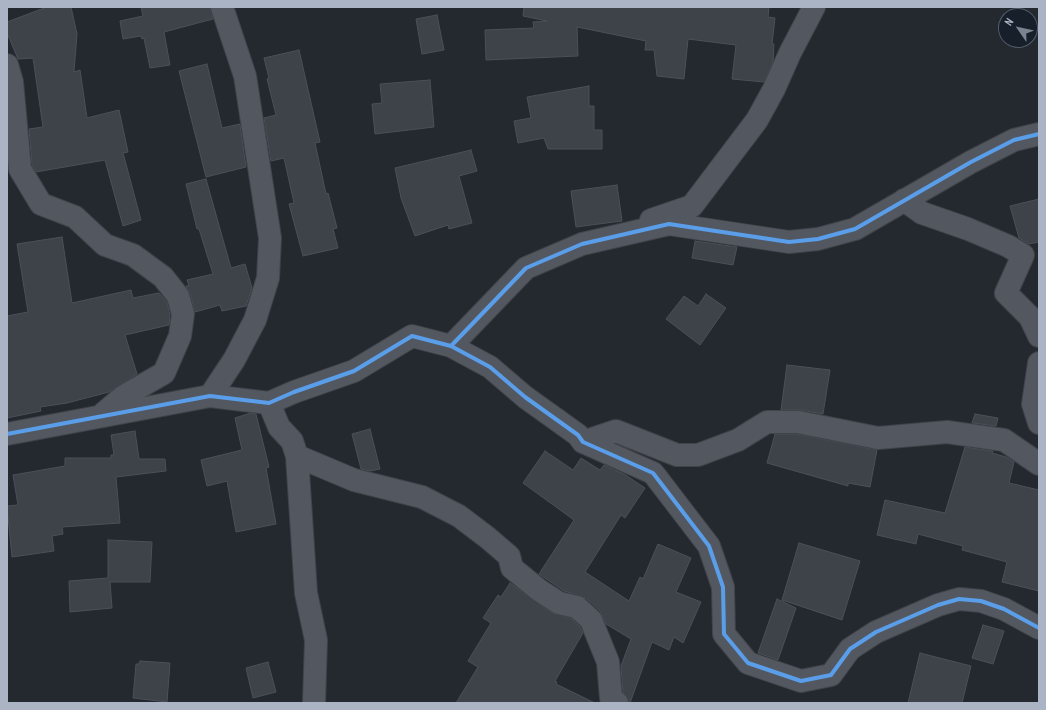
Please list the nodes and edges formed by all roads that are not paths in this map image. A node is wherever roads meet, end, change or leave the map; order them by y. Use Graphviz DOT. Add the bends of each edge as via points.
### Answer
graph roads {
  1 [pos="222,7"];
  2 [pos="814,7"];
  3 [pos="7,65"];
  4 [pos="1039,134"];
  5 [pos="904,200"];
  6 [pos="582,244"];
  7 [pos="1039,336"];
  8 [pos="451,346"];
  9 [pos="1039,363"];
  10 [pos="210,396"];
  11 [pos="268,403"];
  12 [pos="102,415"];
  13 [pos="1039,423"];
  14 [pos="7,434"];
  15 [pos="583,442"];
  16 [pos="297,456"];
  17 [pos="1039,464"];
  18 [pos="1039,628"];
  19 [pos="314,703"];
  20 [pos="617,703"];
  1 -- 10 [label="street" via="245,76 270,238 268,278 255,320 234,360"];
  2 -- 6 [label="street" via="757,120 692,206"];
  3 -- 12 [label="street" via="12,82 20,169 41,204 75,217 104,245 133,255 163,276 178,296 183,314 180,336 164,373 124,396"];
  4 -- 5 [label="street" via="1014,140"];
  5 -- 6 [label="street" via="855,229 818,239 789,242 669,224"];
  5 -- 7 [label="street" via="922,213 968,229 1023,255 1006,292 1030,317"];
  6 -- 8 [label="street" via="526,268"];
  8 -- 11 [label="street" via="412,336 354,371"];
  8 -- 15 [label="street" via="490,367 525,397 578,434"];
  9 -- 13 [label="street" via="1033,404"];
  10 -- 11 [label="street"];
  10 -- 12 [label="street"];
  11 -- 16 [label="street" via="279,427 292,441"];
  12 -- 14 [label="street"];
  15 -- 17 [label="street" via="616,431 677,455 698,455 738,440 767,422 798,422 878,438 947,432 1004,440"];
  15 -- 18 [label="street" via="653,473 709,546 722,587 724,634 748,663 801,681 831,676 850,649 876,632 938,605 959,599 981,601 1004,609"];
  16 -- 19 [label="street" via="306,593 316,640"];
  16 -- 20 [label="street" via="354,480 422,497 459,516 488,538 508,556 512,568 539,590 559,603 577,607 591,620 608,662 611,698"];
}
